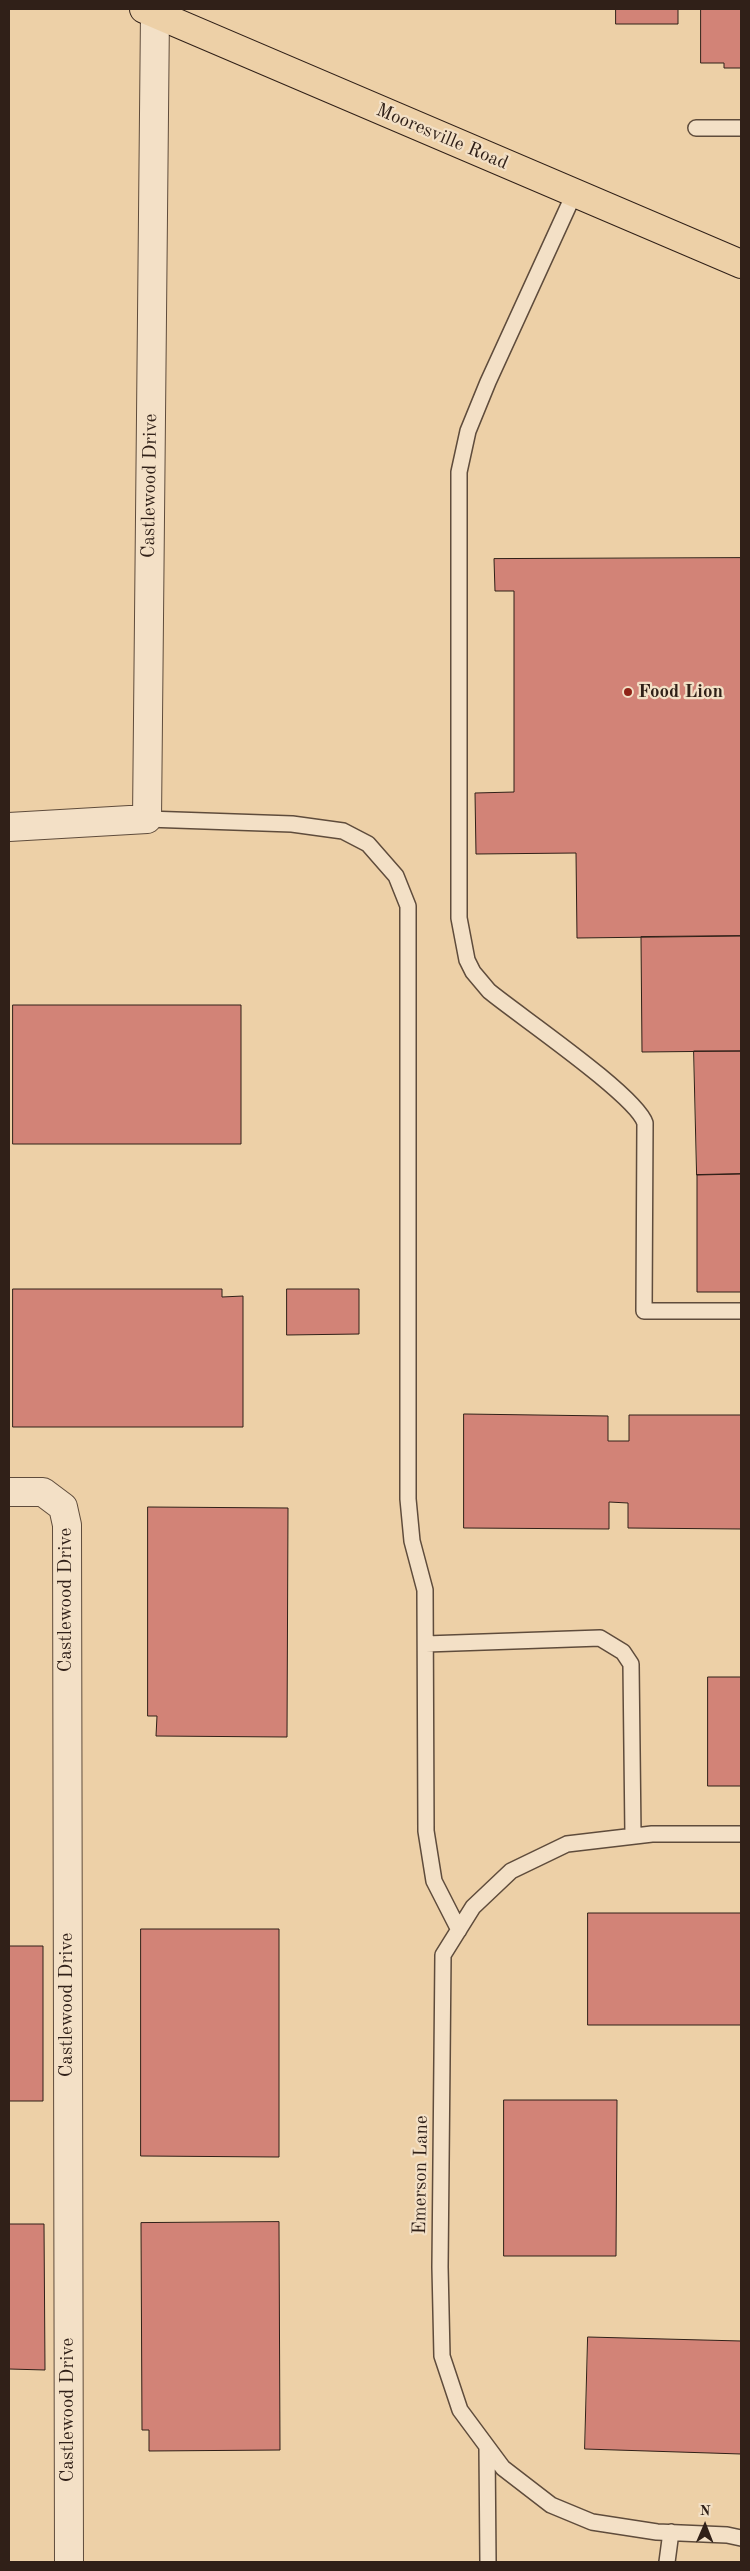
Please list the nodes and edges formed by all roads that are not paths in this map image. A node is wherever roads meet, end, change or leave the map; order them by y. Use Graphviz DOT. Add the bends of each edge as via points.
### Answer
graph roads {
  1 [pos="150,11"];
  2 [pos="696,128"];
  3 [pos="741,128"];
  4 [pos="574,194"];
  5 [pos="741,264"];
  6 [pos="147,819"];
  7 [pos="9,827"];
  8 [pos="741,1312"];
  9 [pos="9,1492"];
  10 [pos="426,1644"];
  11 [pos="741,1834"];
  12 [pos="633,1836"];
  13 [pos="459,1930"];
  14 [pos="487,2447"];
  15 [pos="671,2532"];
  16 [pos="741,2538"];
  17 [pos="69,2562"];
  18 [pos="488,2562"];
  19 [pos="667,2562"];
  1 -- 4 [label="main road, Mooresville Road"];
  1 -- 6 [label="street, Castlewood Drive"];
  2 -- 3 [label="lane"];
  4 -- 5 [label="main road, Mooresville Road"];
  4 -- 8 [label="lane" via="497,362 468,431 461,458 458,532 460,936 472,972 488,991 621,1094 642,1115 645,1123 644,1311"];
  6 -- 7 [label="street"];
  6 -- 10 [label="lane" via="292,824 343,831 368,844 396,876 408,906 408,1500 412,1541 425,1590"];
  9 -- 17 [label="street, Castlewood Drive" via="43,1492 63,1507 67,1525"];
  10 -- 12 [label="lane" via="600,1638 623,1652 631,1664"];
  10 -- 13 [label="lane" via="426,1831 434,1882"];
  11 -- 12 [label="lane, Emerson Lane"];
  12 -- 13 [label="lane, Emerson Lane" via="567,1844 511,1871 472,1907"];
  13 -- 14 [label="lane, Emerson Lane" via="444,1955 442,2356 460,2410"];
  14 -- 15 [label="lane, Emerson Lane" via="503,2468 551,2505 592,2522"];
  14 -- 18 [label="lane"];
  15 -- 16 [label="lane, Emerson Lane"];
  15 -- 19 [label="lane"];
}
